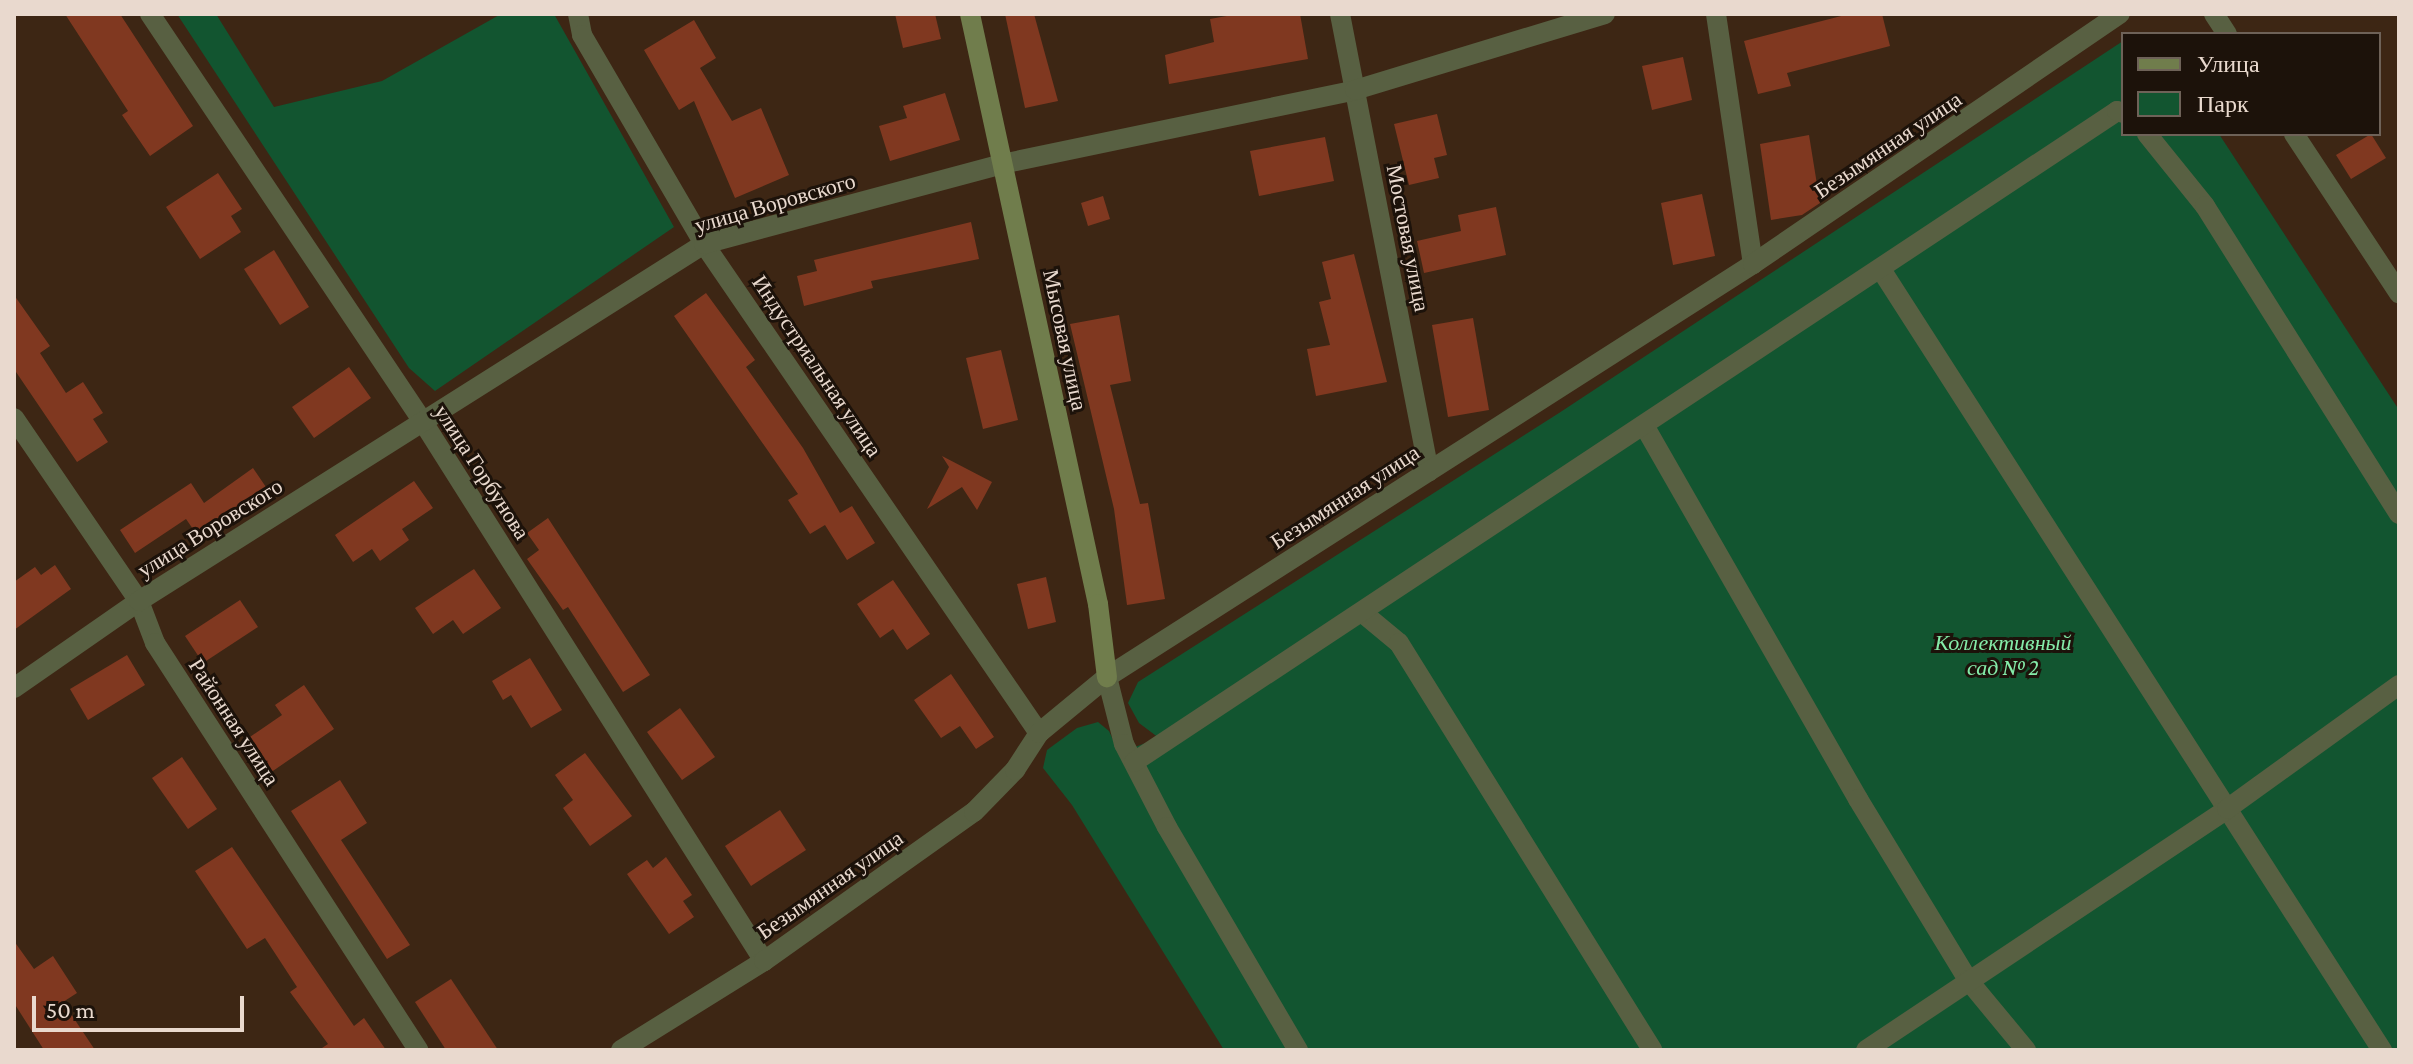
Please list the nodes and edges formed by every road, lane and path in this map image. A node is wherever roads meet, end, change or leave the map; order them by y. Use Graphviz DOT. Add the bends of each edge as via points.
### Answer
graph roads {
  1 [pos="150,14"];
  2 [pos="578,14"];
  3 [pos="970,14"];
  4 [pos="1340,14"];
  5 [pos="1605,14"];
  6 [pos="1716,14"];
  7 [pos="2120,14"];
  8 [pos="2214,14"];
  9 [pos="2226,32"];
  10 [pos="1355,90"];
  11 [pos="2121,112"];
  12 [pos="2149,136"];
  13 [pos="2295,136"];
  14 [pos="1002,164"];
  15 [pos="704,244"];
  16 [pos="1753,264"];
  17 [pos="1882,271"];
  18 [pos="2399,293"];
  19 [pos="14,418"];
  20 [pos="423,422"];
  21 [pos="1645,427"];
  22 [pos="1429,471"];
  23 [pos="2399,514"];
  24 [pos="139,601"];
  25 [pos="1364,614"];
  26 [pos="1107,677"];
  27 [pos="2399,685"];
  28 [pos="14,688"];
  29 [pos="1039,733"];
  30 [pos="1134,762"];
  31 [pos="2227,809"];
  32 [pos="764,961"];
  33 [pos="1968,980"];
  34 [pos="418,1050"];
  35 [pos="621,1050"];
  36 [pos="1298,1050"];
  37 [pos="1652,1050"];
  38 [pos="1866,1050"];
  39 [pos="2026,1050"];
  40 [pos="2382,1050"];
  1 -- 20 [label="street, улица Горбунова"];
  2 -- 15 [label="street, Индустриальная улица" via="582,35"];
  3 -- 14 [label="street, Мысовая улица"];
  4 -- 10 [label="street, Мостовая улица"];
  5 -- 10 [label="street, улица Воровского"];
  6 -- 16 [label="street"];
  7 -- 16 [label="street, Безымянная улица"];
  8 -- 9 [label="street"];
  10 -- 14 [label="street, улица Воровского"];
  10 -- 22 [label="street, Мостовая улица"];
  11 -- 17 [label="street"];
  12 -- 23 [label="street" via="2205,206"];
  13 -- 18 [label="street"];
  14 -- 15 [label="street, улица Воровского"];
  14 -- 26 [label="street, Мысовая улица" via="1098,604"];
  15 -- 20 [label="street, улица Воровского"];
  15 -- 29 [label="street, Индустриальная улица"];
  16 -- 22 [label="street, Безымянная улица"];
  17 -- 21 [label="street"];
  17 -- 31 [label="street"];
  19 -- 24 [label="street, Районная улица"];
  20 -- 24 [label="street, улица Воровского"];
  20 -- 32 [label="street, улица Горбунова"];
  21 -- 25 [label="street"];
  21 -- 33 [label="street"];
  22 -- 26 [label="street, Безымянная улица"];
  24 -- 28 [label="street, улица Воровского"];
  24 -- 34 [label="street, Районная улица" via="155,643"];
  25 -- 30 [label="street"];
  25 -- 37 [label="street" via="1399,643"];
  26 -- 29 [label="street, Безымянная улица"];
  26 -- 30 [label="street"];
  27 -- 31 [label="street"];
  29 -- 32 [label="street, Безымянная улица" via="1015,770 974,812"];
  30 -- 36 [label="street"];
  31 -- 33 [label="street"];
  31 -- 40 [label="street"];
  32 -- 35 [label="street, Безымянная улица"];
  33 -- 38 [label="street"];
  33 -- 39 [label="street"];
}
